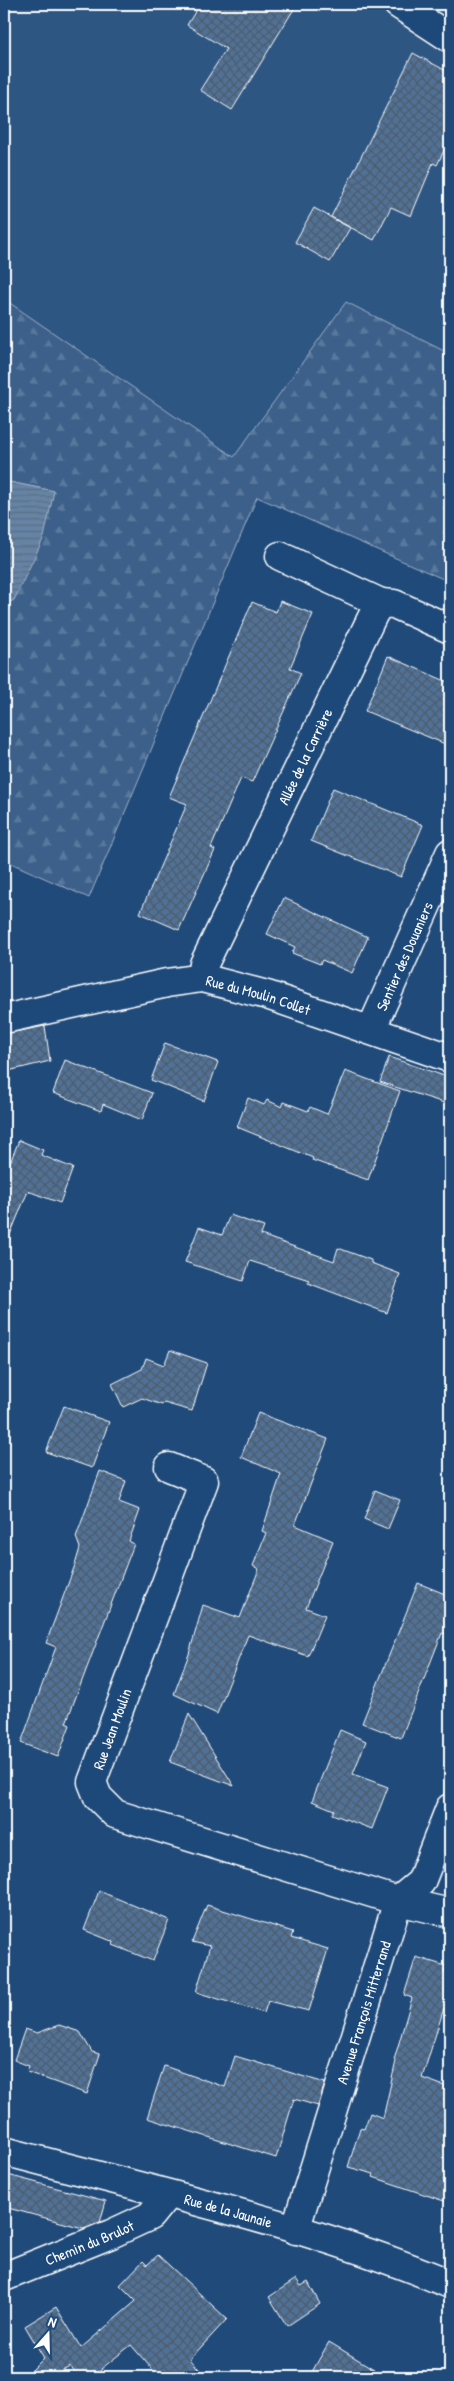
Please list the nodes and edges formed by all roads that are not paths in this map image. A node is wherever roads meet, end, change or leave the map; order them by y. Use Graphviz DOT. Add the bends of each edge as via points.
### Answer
graph roads {
  1 [pos="398,4"];
  2 [pos="450,38"];
  3 [pos="280,556"];
  4 [pos="381,603"];
  5 [pos="450,629"];
  6 [pos="450,853"];
  7 [pos="202,978"];
  8 [pos="4,1019"];
  9 [pos="370,1030"];
  10 [pos="450,1058"];
  11 [pos="169,1467"];
  12 [pos="450,1808"];
  13 [pos="398,1901"];
  14 [pos="450,1912"];
  15 [pos="4,2151"];
  16 [pos="167,2194"];
  17 [pos="295,2230"];
  18 [pos="4,2277"];
  19 [pos="450,2284"];
  1 -- 2 [label="street"];
  3 -- 4 [label="street"];
  4 -- 5 [label="street" via="394,604"];
  4 -- 7 [label="street, Allée de la Carrière" via="204,964"];
  6 -- 9 [label="street, Sentier des Douaniers"];
  7 -- 8 [label="street, Rue du Moulin Collet"];
  7 -- 9 [label="street, Rue du Moulin Collet" via="254,991"];
  9 -- 10 [label="street, Rue du Moulin Collet"];
  11 -- 13 [label="street, Rue Jean Moulin" via="204,1481 92,1782 98,1797 115,1814"];
  12 -- 13 [label="street" via="421,1882"];
  13 -- 14 [label="street"];
  13 -- 17 [label="street, Avenue François Mitterrand"];
  15 -- 16 [label="street, Rue de la Jaunaie"];
  16 -- 17 [label="street, Rue de la Jaunaie"];
  16 -- 18 [label="street, Chemin du Brulot" via="150,2216"];
  17 -- 19 [label="street, Rue de la Jaunaie" via="408,2266"];
}
